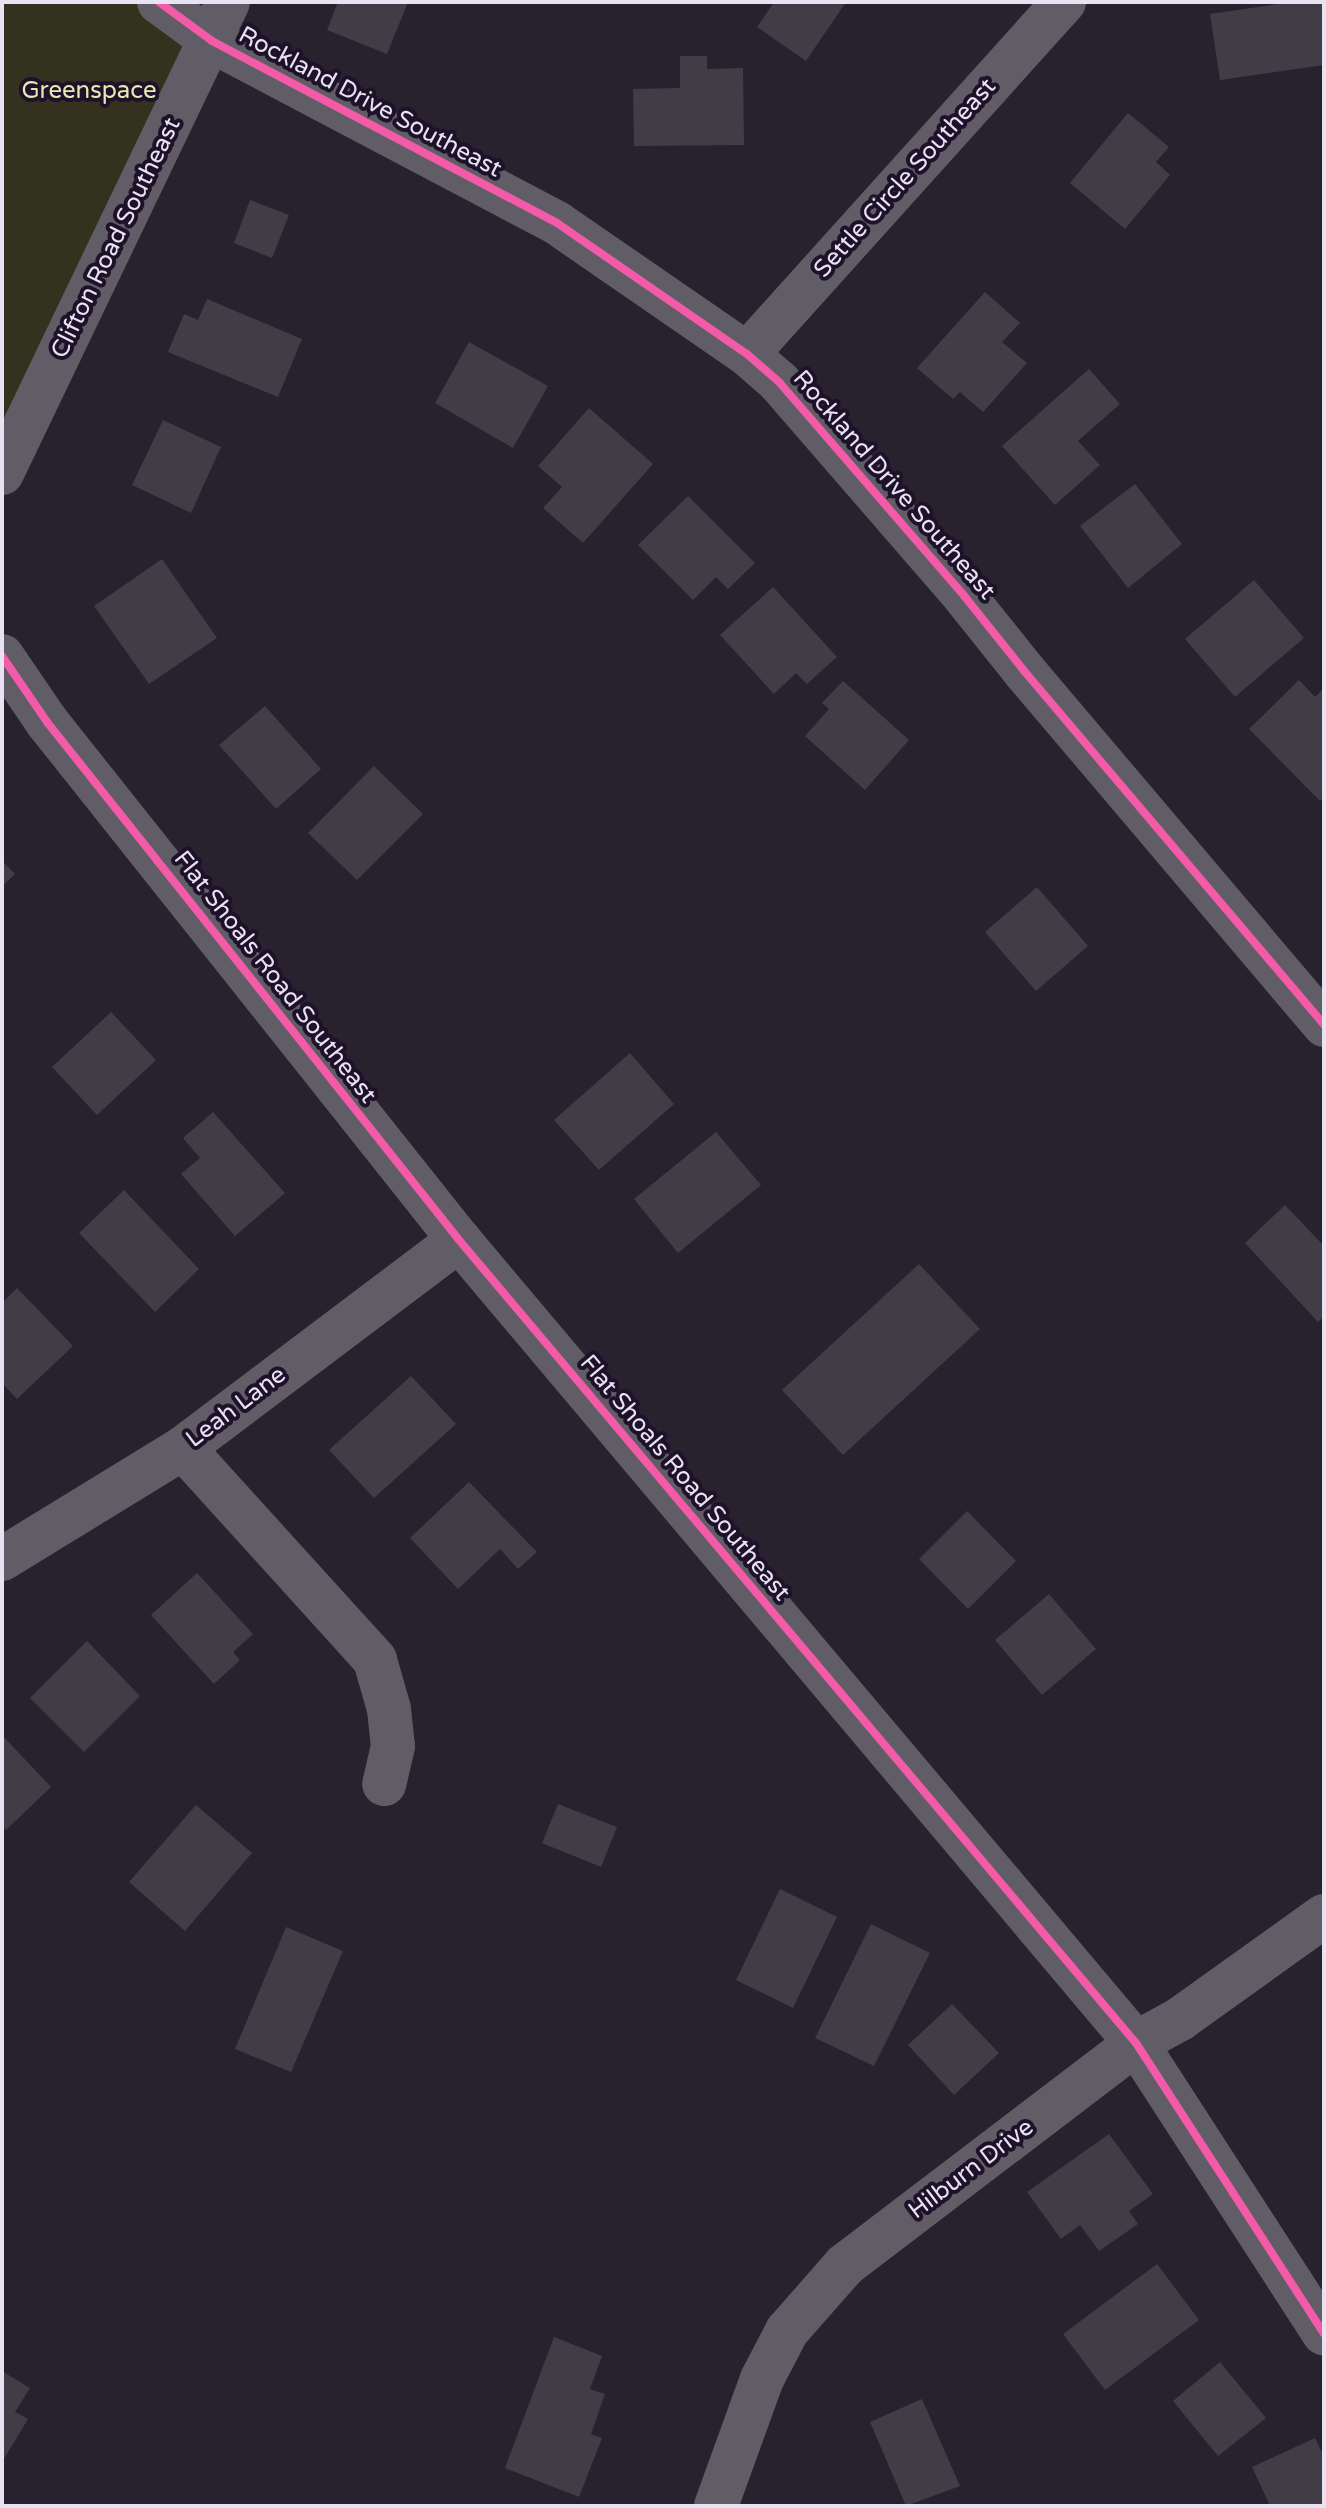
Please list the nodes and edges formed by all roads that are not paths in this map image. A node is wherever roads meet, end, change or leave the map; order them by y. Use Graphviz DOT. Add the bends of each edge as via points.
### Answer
graph roads {
  1 [pos="159,2"];
  2 [pos="1064,2"];
  3 [pos="220,21"];
  4 [pos="747,354"];
  5 [pos="2,473"];
  6 [pos="2,656"];
  7 [pos="1324,1025"];
  8 [pos="459,1240"];
  9 [pos="183,1448"];
  10 [pos="2,1559"];
  11 [pos="384,1784"];
  12 [pos="1324,1916"];
  13 [pos="1136,2043"];
  14 [pos="1324,2334"];
  15 [pos="716,2506"];
  1 -- 3 [label="street, Rockland Drive Southeast"];
  2 -- 4 [label="street, Settle Circle Southeast"];
  3 -- 4 [label="street, Rockland Drive Southeast" via="557,223"];
  3 -- 5 [label="street, Clifton Road Southeast"];
  4 -- 7 [label="street, Rockland Drive Southeast" via="779,382 965,597"];
  6 -- 8 [label="street, Flat Shoals Road Southeast" via="47,722"];
  8 -- 9 [label="street, Leah Lane"];
  8 -- 13 [label="street, Flat Shoals Road Southeast"];
  9 -- 10 [label="street, Leah Lane"];
  9 -- 11 [label="street" via="375,1660 393,1746"];
  12 -- 13 [label="street, Hilburn Drive" via="1180,2019"];
  13 -- 14 [label="street, Flat Shoals Road Southeast"];
  13 -- 15 [label="street, Hilburn Drive" via="845,2265 781,2343 747,2417"];
}
